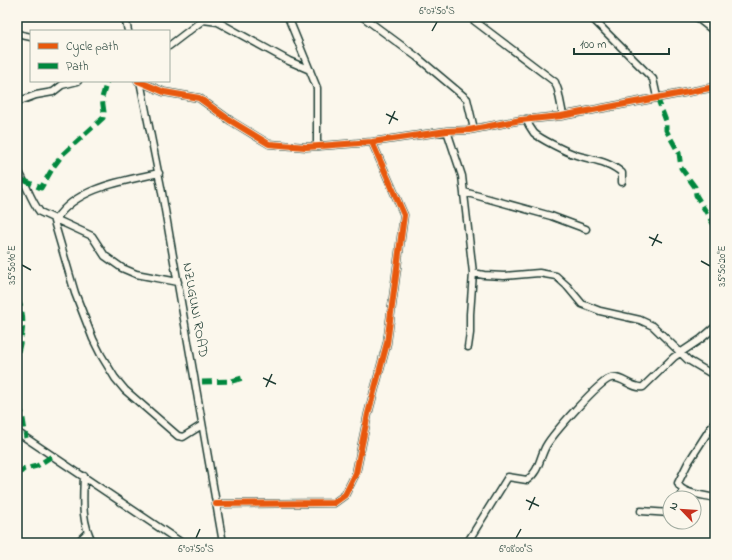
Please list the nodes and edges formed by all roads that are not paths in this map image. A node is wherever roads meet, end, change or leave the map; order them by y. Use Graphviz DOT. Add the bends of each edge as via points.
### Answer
graph roads {
  1 [pos="125,17"];
  2 [pos="288,17"];
  3 [pos="363,17"];
  4 [pos="591,17"];
  5 [pos="696,17"];
  6 [pos="472,19"];
  7 [pos="128,30"];
  8 [pos="715,32"];
  9 [pos="17,34"];
  10 [pos="30,37"];
  11 [pos="170,45"];
  12 [pos="310,70"];
  13 [pos="74,82"];
  14 [pos="139,82"];
  15 [pos="141,82"];
  16 [pos="715,86"];
  17 [pos="657,97"];
  18 [pos="17,102"];
  19 [pos="563,115"];
  20 [pos="526,119"];
  21 [pos="474,129"];
  22 [pos="447,132"];
  23 [pos="372,142"];
  24 [pos="317,146"];
  25 [pos="17,169"];
  26 [pos="159,173"];
  27 [pos="622,182"];
  28 [pos="464,192"];
  29 [pos="54,219"];
  30 [pos="586,229"];
  31 [pos="473,273"];
  32 [pos="178,282"];
  33 [pos="715,327"];
  34 [pos="468,347"];
  35 [pos="680,352"];
  36 [pos="715,376"];
  37 [pos="715,421"];
  38 [pos="202,425"];
  39 [pos="17,432"];
  40 [pos="84,476"];
  41 [pos="682,490"];
  42 [pos="702,495"];
  43 [pos="715,498"];
  44 [pos="216,504"];
  45 [pos="641,511"];
  46 [pos="662,512"];
  47 [pos="87,533"];
  48 [pos="77,543"];
  49 [pos="93,543"];
  50 [pos="182,543"];
  51 [pos="223,543"];
  52 [pos="467,543"];
  1 -- 7 [label="street"];
  2 -- 12 [label="street"];
  3 -- 21 [label="street" via="467,99"];
  4 -- 17 [label="street" via="653,79"];
  5 -- 8 [label="street"];
  6 -- 19 [label="street" via="555,82"];
  9 -- 10 [label="street"];
  11 -- 12 [label="street" via="203,20 218,22"];
  12 -- 24 [label="street" via="317,88"];
  13 -- 18 [label="street" via="62,85 53,92"];
  14 -- 26 [label="street, NZUGUNI ROAD"];
  15 -- 24 [label="street" via="164,92 199,98 270,144"];
  16 -- 17 [label="street"];
  17 -- 19 [label="street"];
  19 -- 20 [label="street"];
  20 -- 21 [label="street"];
  20 -- 27 [label="street" via="540,137 574,154 618,169 622,172"];
  21 -- 22 [label="street"];
  22 -- 23 [label="street"];
  22 -- 28 [label="street" via="462,176"];
  23 -- 24 [label="street"];
  23 -- 44 [label="street" via="404,215 387,343 368,414 356,473 345,495 334,503"];
  25 -- 29 [label="street" via="34,204 40,212"];
  26 -- 29 [label="street" via="117,183 86,194 70,203"];
  26 -- 32 [label="street, NZUGUNI ROAD"];
  28 -- 30 [label="street" via="551,216"];
  28 -- 31 [label="street"];
  29 -- 32 [label="street" via="92,236 106,256 122,268 136,274"];
  29 -- 38 [label="street" via="75,293 101,355 115,378 130,395 178,436 184,437"];
  31 -- 34 [label="street"];
  31 -- 35 [label="street" via="504,276 539,273 556,276 582,304 653,326"];
  32 -- 38 [label="street, NZUGUNI ROAD"];
  33 -- 35 [label="street"];
  35 -- 36 [label="street" via="696,366"];
  35 -- 52 [label="street" via="643,387 614,378 600,385 546,446 534,476 527,480 508,477"];
  37 -- 41 [label="street" via="678,480"];
  38 -- 44 [label="street, NZUGUNI ROAD"];
  39 -- 40 [label="street"];
  40 -- 47 [label="street" via="83,506"];
  40 -- 50 [label="street"];
  42 -- 43 [label="street"];
  44 -- 51 [label="street, NZUGUNI ROAD"];
  45 -- 46 [label="street"];
  47 -- 48 [label="street"];
  47 -- 49 [label="street"];
}
